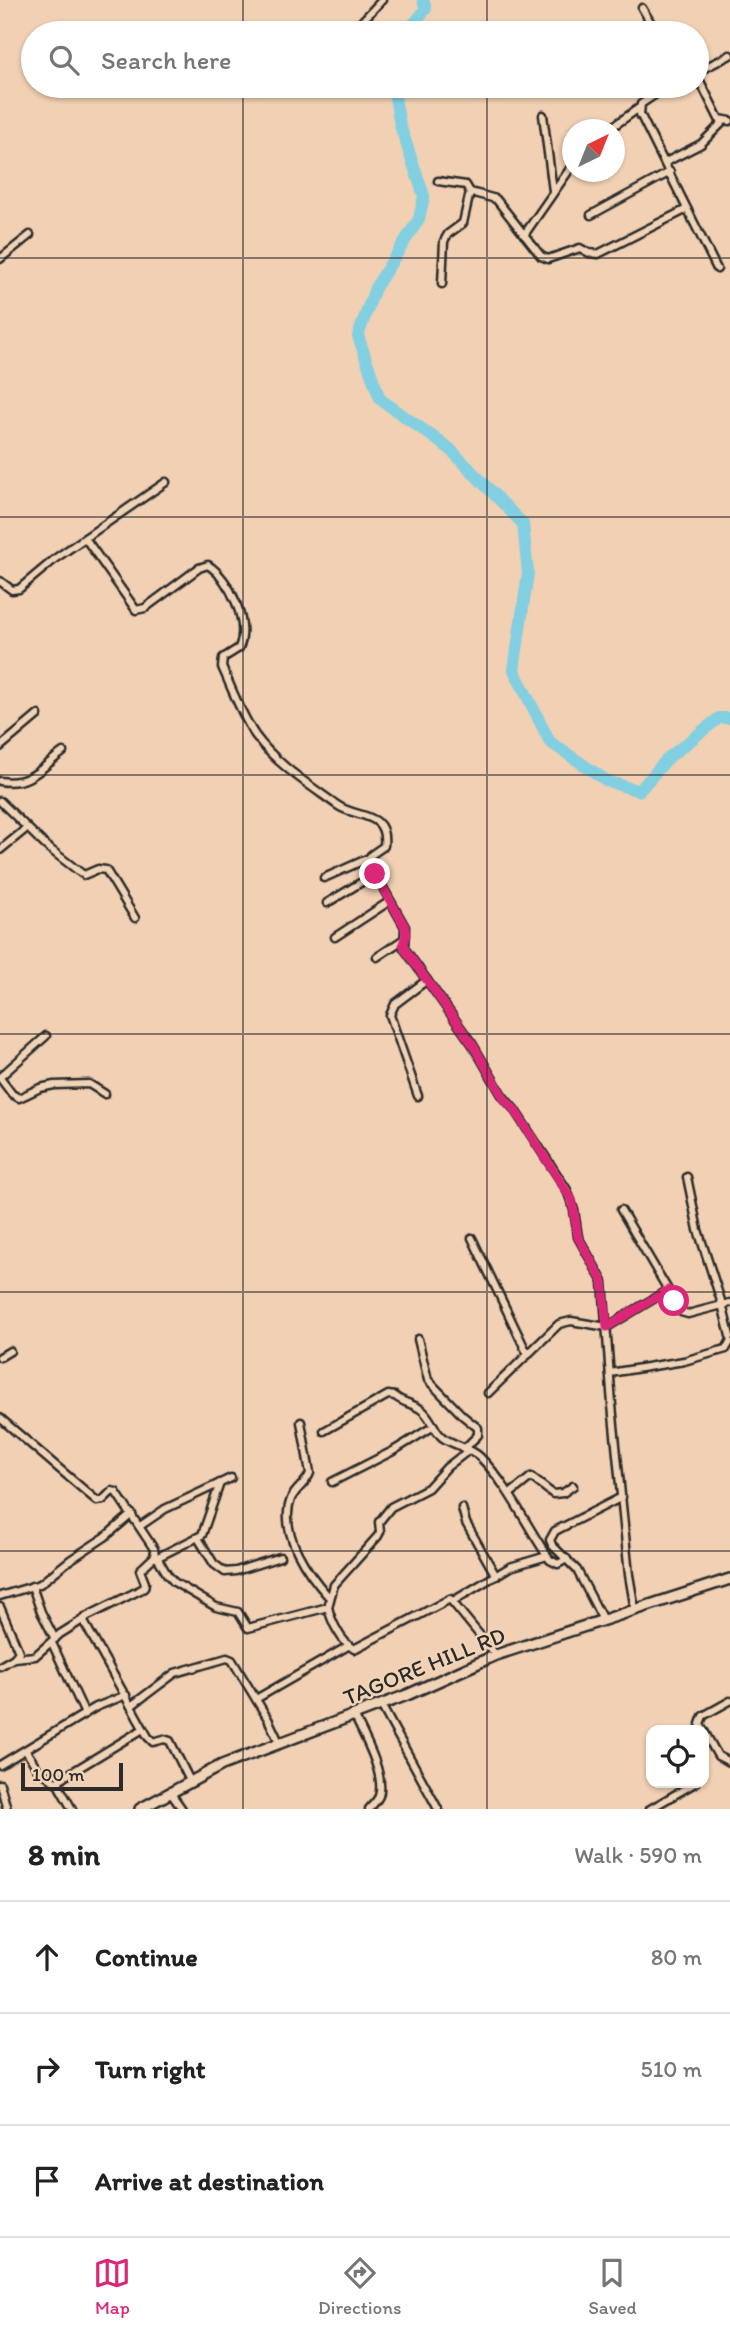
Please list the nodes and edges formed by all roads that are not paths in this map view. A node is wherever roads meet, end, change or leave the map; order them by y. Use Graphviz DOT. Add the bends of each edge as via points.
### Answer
graph roads {
  1 [pos="382,0"];
  2 [pos="642,8"];
  3 [pos="362,21"];
  4 [pos="650,21"];
  5 [pos="730,55"];
  6 [pos="709,66"];
  7 [pos="647,98"];
  8 [pos="709,98"];
  9 [pos="639,108"];
  10 [pos="543,115"];
  11 [pos="624,119"];
  12 [pos="727,121"];
  13 [pos="666,162"];
  14 [pos="670,172"];
  15 [pos="562,179"];
  16 [pos="438,181"];
  17 [pos="553,191"];
  18 [pos="470,192"];
  19 [pos="687,209"];
  20 [pos="591,215"];
  21 [pos="30,235"];
  22 [pos="524,235"];
  23 [pos="0,259"];
  24 [pos="717,269"];
  25 [pos="442,285"];
  26 [pos="166,482"];
  27 [pos="85,538"];
  28 [pos="0,581"];
  29 [pos="38,715"];
  30 [pos="0,747"];
  31 [pos="62,751"];
  32 [pos="0,781"];
  33 [pos="0,801"];
  34 [pos="27,828"];
  35 [pos="0,850"];
  36 [pos="369,858"];
  37 [pos="375,874"];
  38 [pos="324,878"];
  39 [pos="390,901"];
  40 [pos="327,903"];
  41 [pos="135,918"];
  42 [pos="335,937"];
  43 [pos="404,939"];
  44 [pos="377,957"];
  45 [pos="427,980"];
  46 [pos="46,1036"];
  47 [pos="0,1078"];
  48 [pos="8,1089"];
  49 [pos="105,1094"];
  50 [pos="0,1095"];
  51 [pos="418,1096"];
  52 [pos="687,1177"];
  53 [pos="621,1210"];
  54 [pos="472,1238"];
  55 [pos="668,1290"];
  56 [pos="726,1304"];
  57 [pos="607,1327"];
  58 [pos="730,1336"];
  59 [pos="418,1339"];
  60 [pos="730,1342"];
  61 [pos="10,1351"];
  62 [pos="528,1355"];
  63 [pos="0,1357"];
  64 [pos="610,1373"];
  65 [pos="488,1393"];
  66 [pos="0,1418"];
  67 [pos="301,1422"];
  68 [pos="434,1426"];
  69 [pos="324,1431"];
  70 [pos="467,1449"];
  71 [pos="231,1478"];
  72 [pos="332,1482"];
  73 [pos="220,1483"];
  74 [pos="573,1486"];
  75 [pos="510,1494"];
  76 [pos="622,1494"];
  77 [pos="462,1508"];
  78 [pos="132,1514"];
  79 [pos="140,1527"];
  80 [pos="198,1538"];
  81 [pos="547,1556"];
  82 [pos="280,1557"];
  83 [pos="154,1558"];
  84 [pos="567,1559"];
  85 [pos="496,1576"];
  86 [pos="730,1579"];
  87 [pos="32,1586"];
  88 [pos="0,1596"];
  89 [pos="329,1597"];
  90 [pos="453,1601"];
  91 [pos="328,1607"];
  92 [pos="0,1608"];
  93 [pos="635,1610"];
  94 [pos="84,1619"];
  95 [pos="603,1620"];
  96 [pos="53,1641"];
  97 [pos="348,1646"];
  98 [pos="496,1655"];
  99 [pos="15,1658"];
  100 [pos="0,1666"];
  101 [pos="126,1695"];
  102 [pos="256,1699"];
  103 [pos="730,1701"];
  104 [pos="381,1705"];
  105 [pos="131,1706"];
  106 [pos="85,1714"];
  107 [pos="354,1715"];
  108 [pos="143,1729"];
  109 [pos="280,1744"];
  110 [pos="26,1751"];
  111 [pos="730,1762"];
  112 [pos="0,1765"];
  113 [pos="190,1781"];
  114 [pos="0,1784"];
  115 [pos="58,1784"];
  116 [pos="686,1788"];
  117 [pos="170,1792"];
  118 [pos="6,1799"];
  119 [pos="0,1806"];
  120 [pos="7,1809"];
  121 [pos="72,1809"];
  122 [pos="140,1809"];
  123 [pos="182,1809"];
  124 [pos="369,1809"];
  125 [pos="438,1809"];
  126 [pos="650,1809"];
  1 -- 3 [label="street"];
  2 -- 4 [label="street"];
  5 -- 6 [label="street"];
  7 -- 9 [label="street"];
  8 -- 12 [label="street" via="719,119"];
  9 -- 11 [label="street"];
  9 -- 13 [label="street"];
  10 -- 17 [label="street"];
  12 -- 13 [label="street" via="701,144"];
  13 -- 14 [label="street"];
  14 -- 19 [label="street"];
  14 -- 20 [label="street"];
  15 -- 17 [label="street"];
  16 -- 18 [label="street" via="466,185"];
  17 -- 22 [label="street"];
  18 -- 22 [label="street" via="496,199"];
  18 -- 25 [label="street" via="463,223 444,241"];
  19 -- 22 [label="street" via="598,254 580,247 545,258"];
  19 -- 24 [label="street"];
  21 -- 23 [label="street"];
  26 -- 27 [label="street"];
  27 -- 28 [label="street" via="19,589 12,590"];
  27 -- 36 [label="street" via="136,610 199,568 208,565 215,570 235,597 243,634 239,648 221,663 245,716 287,769 337,805 377,822 385,843"];
  29 -- 30 [label="street"];
  31 -- 32 [label="street" via="34,776"];
  33 -- 34 [label="street"];
  34 -- 35 [label="street"];
  34 -- 41 [label="street" via="84,875 106,870"];
  36 -- 37 [label="street"];
  36 -- 38 [label="street"];
  37 -- 39 [label="street"];
  37 -- 40 [label="street"];
  39 -- 42 [label="street"];
  39 -- 43 [label="street" via="405,927"];
  43 -- 44 [label="street"];
  43 -- 45 [label="street" via="404,948"];
  45 -- 51 [label="street" via="395,1004 390,1015"];
  45 -- 57 [label="street" via="567,1190 578,1237 603,1282"];
  46 -- 47 [label="street"];
  47 -- 48 [label="street"];
  48 -- 49 [label="street" via="19,1098 48,1085 89,1084"];
  48 -- 50 [label="street"];
  52 -- 56 [label="street" via="698,1230"];
  53 -- 55 [label="street"];
  54 -- 62 [label="street"];
  55 -- 56 [label="street" via="685,1313"];
  55 -- 57 [label="street"];
  56 -- 58 [label="street"];
  57 -- 62 [label="street" via="571,1321 559,1324"];
  57 -- 64 [label="street"];
  59 -- 70 [label="street" via="428,1380 478,1428"];
  60 -- 64 [label="street" via="726,1349 700,1357"];
  61 -- 63 [label="street"];
  62 -- 65 [label="street"];
  64 -- 76 [label="street"];
  66 -- 78 [label="street" via="97,1501 116,1492"];
  67 -- 89 [label="street" via="310,1473 291,1500 290,1526 304,1566"];
  68 -- 69 [label="street" via="421,1409 392,1394"];
  68 -- 70 [label="street" via="443,1437"];
  68 -- 72 [label="street"];
  70 -- 75 [label="street" via="481,1458"];
  70 -- 89 [label="street" via="429,1488 391,1507 379,1522 379,1536"];
  71 -- 73 [label="street"];
  73 -- 79 [label="street" via="165,1509"];
  73 -- 80 [label="street" via="205,1530"];
  74 -- 75 [label="street" via="553,1494 531,1477"];
  75 -- 81 [label="street"];
  76 -- 84 [label="street" via="551,1535 552,1545"];
  76 -- 93 [label="street"];
  77 -- 85 [label="street"];
  78 -- 79 [label="street"];
  78 -- 87 [label="street" via="45,1581"];
  79 -- 83 [label="street" via="156,1553"];
  80 -- 82 [label="street" via="214,1564 225,1572"];
  80 -- 83 [label="street"];
  81 -- 84 [label="street" via="558,1564"];
  81 -- 85 [label="street" via="517,1564"];
  83 -- 91 [label="street" via="174,1582 216,1607 238,1612 248,1628"];
  83 -- 94 [label="street" via="140,1570 142,1590"];
  84 -- 95 [label="street"];
  85 -- 90 [label="street"];
  86 -- 93 [label="main road, TAGORE HILL RD"];
  87 -- 88 [label="street"];
  87 -- 96 [label="street"];
  89 -- 91 [label="street"];
  90 -- 97 [label="street" via="443,1601 358,1648"];
  90 -- 98 [label="street"];
  91 -- 97 [label="street"];
  92 -- 99 [label="street" via="19,1648"];
  93 -- 95 [label="main road, TAGORE HILL RD"];
  94 -- 96 [label="street"];
  94 -- 101 [label="street"];
  95 -- 98 [label="main road, TAGORE HILL RD"];
  96 -- 99 [label="street" via="35,1656"];
  96 -- 106 [label="street"];
  97 -- 102 [label="street"];
  98 -- 104 [label="main road, TAGORE HILL RD"];
  99 -- 100 [label="street"];
  101 -- 105 [label="street"];
  101 -- 106 [label="street"];
  102 -- 105 [label="street" via="227,1658 174,1673"];
  102 -- 109 [label="street"];
  103 -- 111 [label="street" via="703,1716 701,1724 718,1756"];
  104 -- 107 [label="main road, TAGORE HILL RD"];
  104 -- 125 [label="street"];
  105 -- 108 [label="street"];
  106 -- 110 [label="street"];
  107 -- 109 [label="main road, TAGORE HILL RD"];
  107 -- 124 [label="street" via="379,1778 379,1795"];
  108 -- 113 [label="street" via="153,1742 170,1741"];
  108 -- 115 [label="street"];
  109 -- 113 [label="main road, TAGORE HILL RD"];
  110 -- 112 [label="street"];
  110 -- 115 [label="street" via="37,1768"];
  113 -- 117 [label="main road, TAGORE HILL RD"];
  114 -- 118 [label="street"];
  115 -- 121 [label="street"];
  116 -- 126 [label="street"];
  117 -- 122 [label="main road, TAGORE HILL RD"];
  117 -- 123 [label="street"];
  118 -- 119 [label="street"];
  118 -- 120 [label="street"];
}
